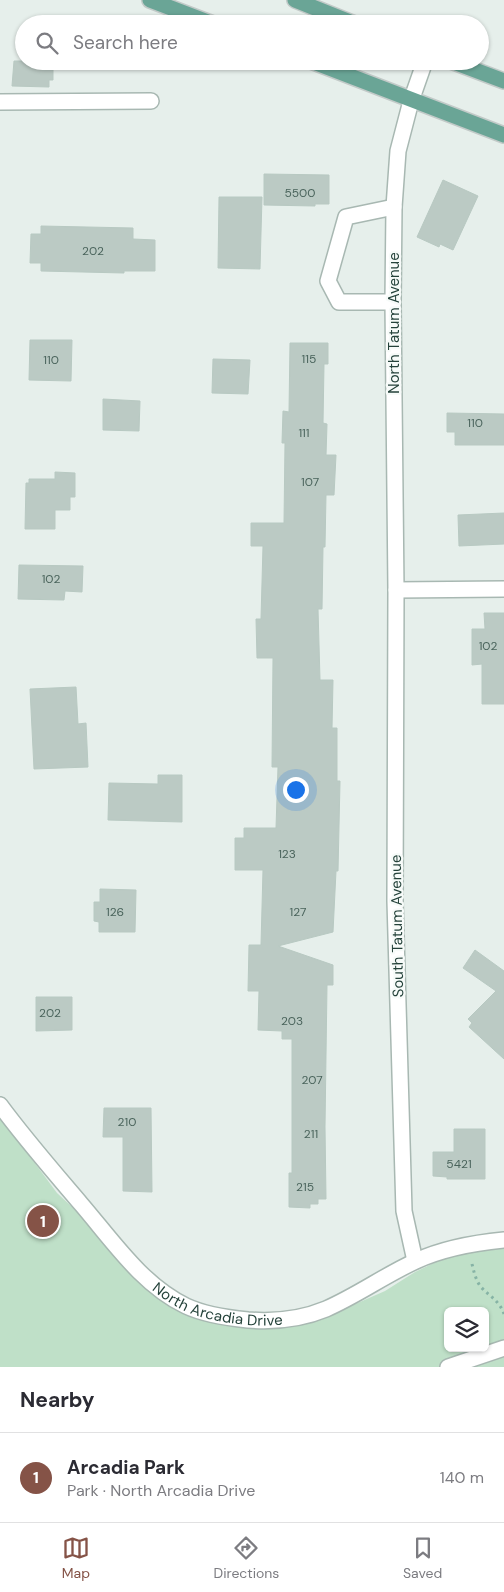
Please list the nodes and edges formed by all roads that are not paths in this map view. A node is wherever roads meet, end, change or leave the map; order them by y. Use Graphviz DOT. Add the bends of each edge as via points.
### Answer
graph roads {
  1 [pos="150,0"];
  2 [pos="294,0"];
  3 [pos="189,15"];
  4 [pos="332,15"];
  5 [pos="334,70"];
  6 [pos="423,70"];
  7 [pos="475,70"];
  8 [pos="504,81"];
  9 [pos="151,101"];
  10 [pos="411,101"];
  11 [pos="0,102"];
  12 [pos="504,136"];
  13 [pos="394,207"];
  14 [pos="393,302"];
  15 [pos="504,589"];
  16 [pos="396,590"];
  17 [pos="0,1105"];
  18 [pos="504,1240"];
  19 [pos="415,1262"];
  20 [pos="504,1348"];
  21 [pos="448,1367"];
  1 -- 3 [label="main road"];
  2 -- 4 [label="main road"];
  5 -- 10 [label="main road"];
  6 -- 10 [label="street, North Tatum Avenue"];
  7 -- 8 [label="main road"];
  9 -- 11 [label="street"];
  10 -- 12 [label="main road"];
  10 -- 13 [label="street, North Tatum Avenue" via="398,151"];
  13 -- 14 [label="street, North Tatum Avenue"];
  13 -- 14 [label="street" via="346,217 328,280 339,302"];
  14 -- 16 [label="street, North Tatum Avenue"];
  15 -- 16 [label="street"];
  16 -- 19 [label="street, South Tatum Avenue" via="395,901 404,1211"];
  17 -- 19 [label="street, North Arcadia Drive" via="126,1258 153,1285 186,1306 224,1318 262,1321 296,1318 324,1310"];
  18 -- 19 [label="street, North Arcadia Drive" via="474,1243"];
  20 -- 21 [label="street"];
}
